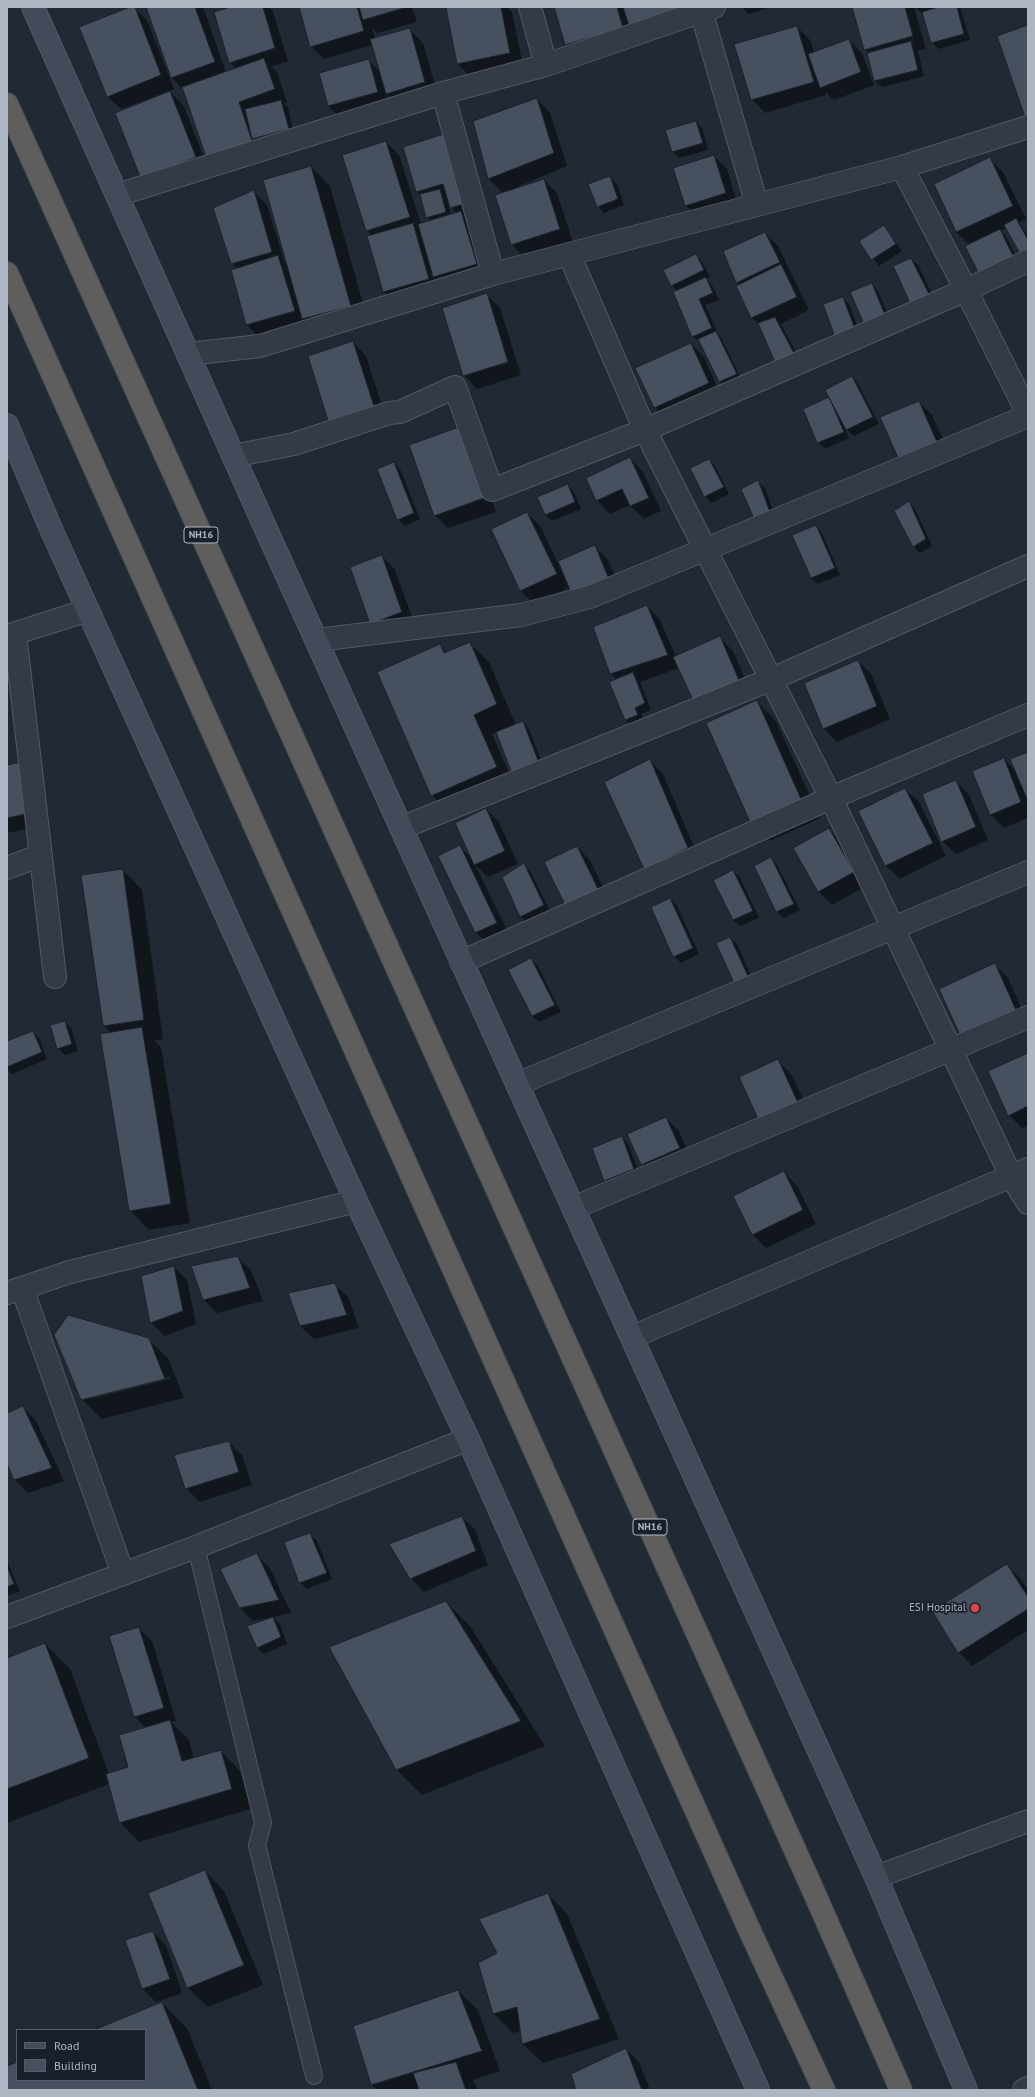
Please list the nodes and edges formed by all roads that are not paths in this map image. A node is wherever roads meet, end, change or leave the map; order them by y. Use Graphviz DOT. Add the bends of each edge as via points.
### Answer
graph roads {
  1 [pos="33,7"];
  2 [pos="530,7"];
  3 [pos="705,8"];
  4 [pos="546,65"];
  5 [pos="443,93"];
  6 [pos="7,104"];
  7 [pos="1028,127"];
  8 [pos="902,167"];
  9 [pos="116,195"];
  10 [pos="757,205"];
  11 [pos="569,254"];
  12 [pos="1028,261"];
  13 [pos="7,273"];
  14 [pos="493,274"];
  15 [pos="966,290"];
  16 [pos="188,354"];
  17 [pos="1028,415"];
  18 [pos="7,426"];
  19 [pos="645,430"];
  20 [pos="233,456"];
  21 [pos="705,549"];
  22 [pos="1028,566"];
  23 [pos="88,610"];
  24 [pos="11,635"];
  25 [pos="317,640"];
  26 [pos="772,679"];
  27 [pos="1028,715"];
  28 [pos="831,798"];
  29 [pos="401,828"];
  30 [pos="41,855"];
  31 [pos="7,868"];
  32 [pos="1028,872"];
  33 [pos="894,929"];
  34 [pos="461,962"];
  35 [pos="55,977"];
  36 [pos="1028,1017"];
  37 [pos="951,1050"];
  38 [pos="517,1084"];
  39 [pos="1020,1173"];
  40 [pos="356,1201"];
  41 [pos="1028,1203"];
  42 [pos="573,1208"];
  43 [pos="14,1290"];
  44 [pos="632,1337"];
  45 [pos="468,1439"];
  46 [pos="196,1547"];
  47 [pos="123,1574"];
  48 [pos="7,1617"];
  49 [pos="1028,1821"];
  50 [pos="876,1877"];
  51 [pos="314,2076"];
  52 [pos="1028,2088"];
  53 [pos="758,2090"];
  54 [pos="824,2090"];
  55 [pos="900,2090"];
  56 [pos="966,2090"];
  57 [pos="1024,2090"];
  1 -- 9 [label="main road"];
  2 -- 4 [label="street"];
  3 -- 4 [label="street"];
  3 -- 10 [label="street"];
  4 -- 5 [label="street"];
  5 -- 9 [label="street"];
  5 -- 14 [label="street"];
  6 -- 55 [label="highway, NH16" via="810,1881"];
  7 -- 8 [label="street"];
  8 -- 10 [label="street"];
  8 -- 15 [label="street"];
  9 -- 16 [label="main road"];
  10 -- 11 [label="street"];
  11 -- 14 [label="street"];
  11 -- 19 [label="street"];
  12 -- 15 [label="street"];
  13 -- 54 [label="highway" via="742,1915"];
  14 -- 16 [label="street" via="260,346"];
  15 -- 17 [label="street"];
  15 -- 19 [label="street"];
  16 -- 20 [label="main road"];
  17 -- 21 [label="street"];
  18 -- 23 [label="main road"];
  19 -- 20 [label="street" via="492,490 455,387 400,412 294,444"];
  19 -- 21 [label="street"];
  20 -- 25 [label="main road"];
  21 -- 25 [label="street" via="590,597 553,608 521,615"];
  21 -- 26 [label="street"];
  22 -- 26 [label="street"];
  23 -- 24 [label="street"];
  23 -- 40 [label="main road"];
  24 -- 30 [label="street"];
  25 -- 29 [label="main road"];
  26 -- 28 [label="street"];
  26 -- 29 [label="street"];
  27 -- 28 [label="street"];
  28 -- 33 [label="street"];
  28 -- 34 [label="street"];
  29 -- 34 [label="main road"];
  30 -- 31 [label="street"];
  30 -- 35 [label="street"];
  32 -- 33 [label="street"];
  33 -- 37 [label="street"];
  33 -- 38 [label="street"];
  34 -- 38 [label="main road"];
  36 -- 37 [label="street"];
  37 -- 39 [label="street"];
  37 -- 42 [label="street"];
  38 -- 42 [label="main road"];
  39 -- 41 [label="street"];
  39 -- 44 [label="street"];
  40 -- 43 [label="street" via="78,1270"];
  40 -- 45 [label="main road"];
  42 -- 44 [label="main road"];
  43 -- 47 [label="street"];
  44 -- 50 [label="main road"];
  45 -- 46 [label="street"];
  45 -- 53 [label="main road"];
  46 -- 47 [label="street"];
  46 -- 51 [label="lane" via="263,1823 258,1845"];
  47 -- 48 [label="street"];
  49 -- 50 [label="street"];
  50 -- 56 [label="main road"];
  52 -- 57 [label="street"];
}
